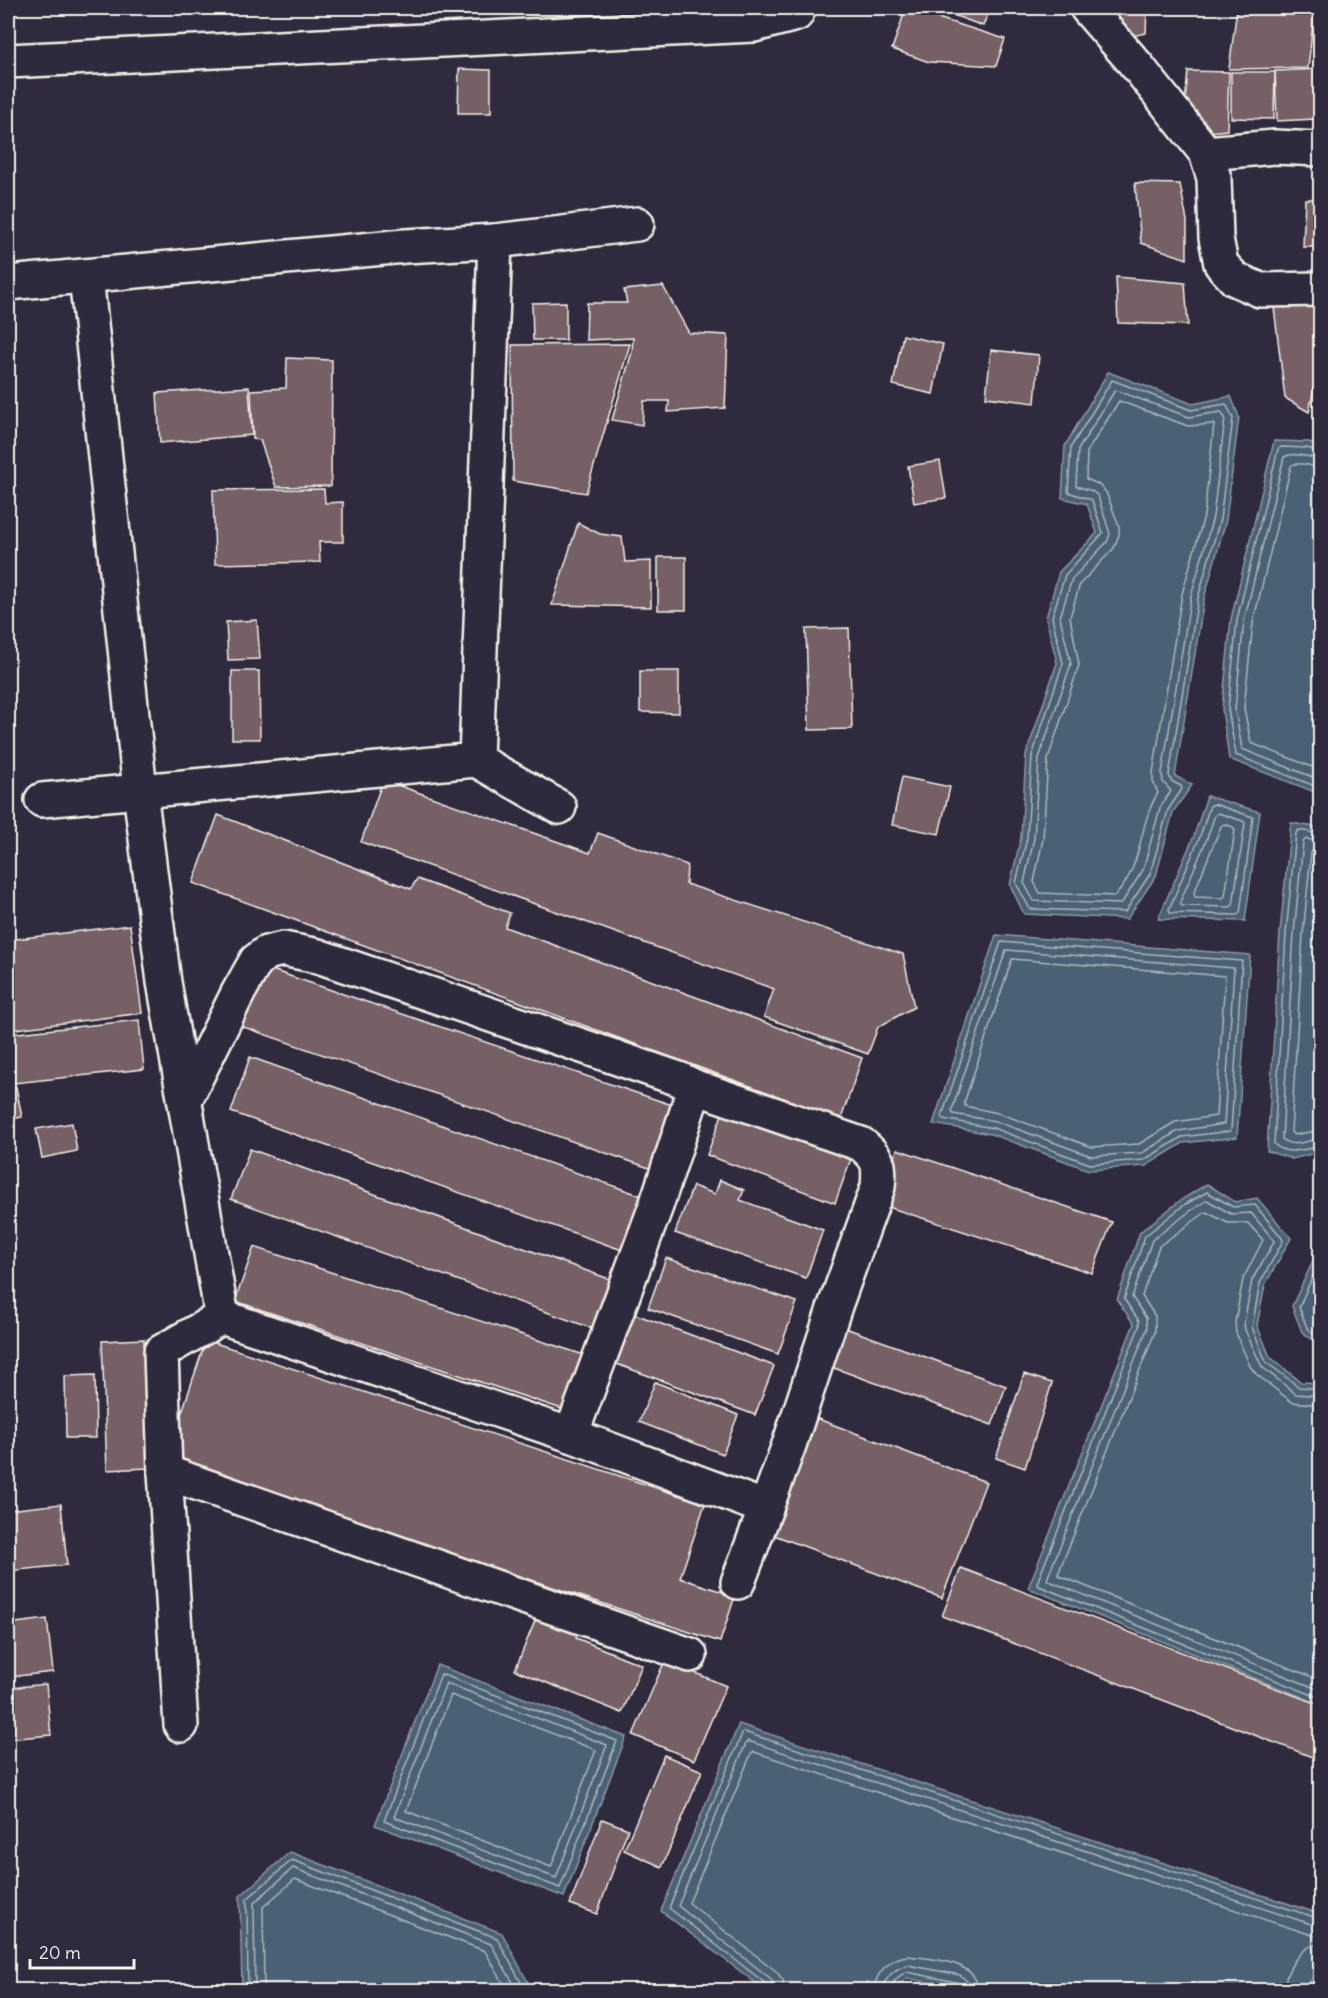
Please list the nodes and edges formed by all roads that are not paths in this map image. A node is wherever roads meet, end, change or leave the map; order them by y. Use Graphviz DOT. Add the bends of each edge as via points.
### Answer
graph roads {
  1 [pos="800,8"];
  2 [pos="1087,8"];
  3 [pos="8,61"];
  4 [pos="1320,148"];
  5 [pos="1206,153"];
  6 [pos="637,224"];
  7 [pos="495,241"];
  8 [pos="86,276"];
  9 [pos="8,283"];
  10 [pos="1320,289"];
  11 [pos="476,760"];
  12 [pos="140,791"];
  13 [pos="42,800"];
  14 [pos="559,807"];
  15 [pos="695,1087"];
  16 [pos="186,1098"];
  17 [pos="222,1317"];
  18 [pos="572,1436"];
  19 [pos="165,1472"];
  20 [pos="766,1508"];
  21 [pos="738,1582"];
  22 [pos="690,1655"];
  23 [pos="181,1725"];
  1 -- 3 [label="street" via="796,14 754,25"];
  2 -- 5 [label="street"];
  4 -- 5 [label="street"];
  5 -- 10 [label="street" via="1214,178 1221,264 1235,279 1260,290"];
  6 -- 7 [label="street"];
  7 -- 8 [label="street"];
  7 -- 11 [label="street"];
  8 -- 9 [label="street"];
  8 -- 12 [label="street"];
  11 -- 12 [label="street"];
  11 -- 14 [label="street"];
  12 -- 13 [label="street"];
  12 -- 16 [label="street" via="164,982"];
  15 -- 16 [label="street" via="318,956 283,949 266,953 256,961"];
  15 -- 18 [label="street"];
  15 -- 20 [label="street" via="861,1144 876,1156 880,1167 878,1187"];
  16 -- 17 [label="street"];
  17 -- 18 [label="street"];
  17 -- 19 [label="street" via="161,1352"];
  18 -- 20 [label="street"];
  19 -- 22 [label="street"];
  19 -- 23 [label="street"];
  20 -- 21 [label="street"];
}
